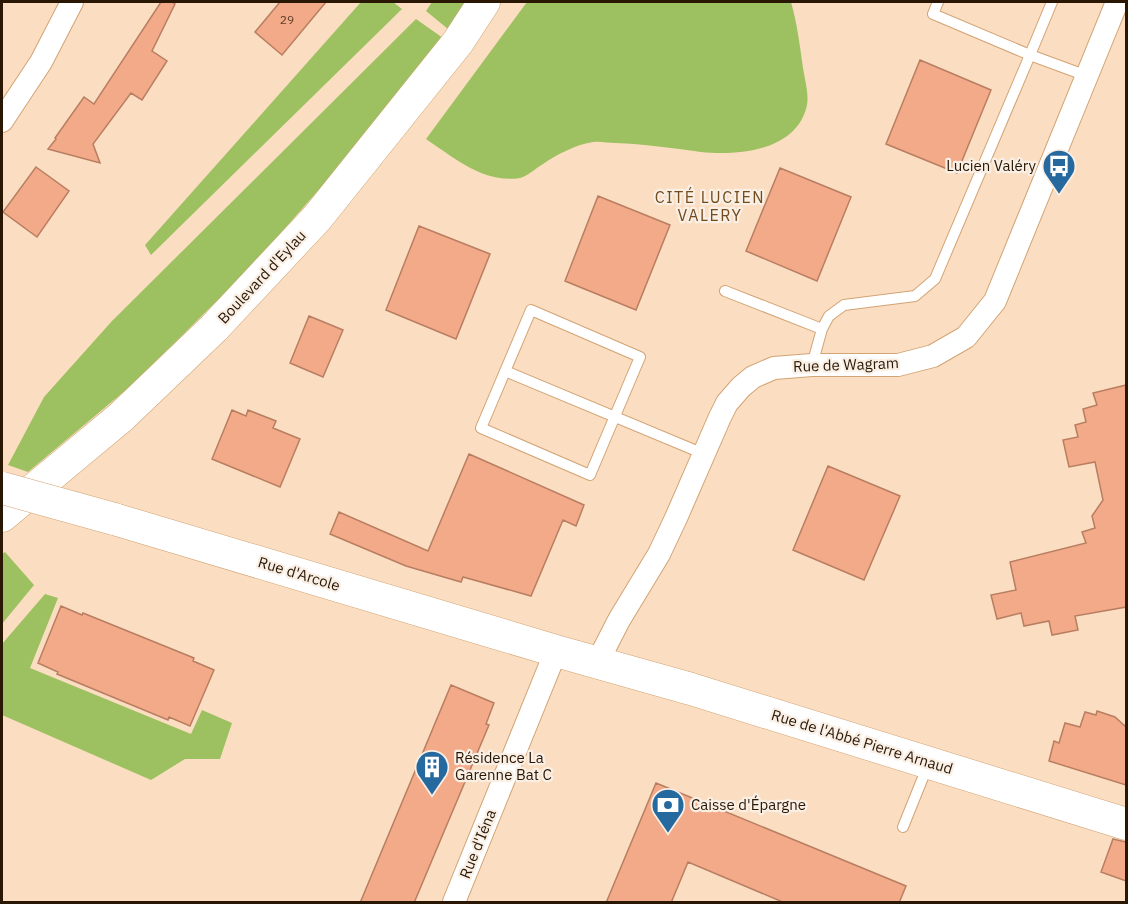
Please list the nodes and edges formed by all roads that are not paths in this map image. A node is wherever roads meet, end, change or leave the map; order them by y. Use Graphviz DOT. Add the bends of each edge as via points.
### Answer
graph roads {
  1 [pos="72,2"];
  2 [pos="484,2"];
  3 [pos="938,2"];
  4 [pos="1052,2"];
  5 [pos="1117,2"];
  6 [pos="1030,55"];
  7 [pos="1087,76"];
  8 [pos="2,121"];
  9 [pos="725,291"];
  10 [pos="822,329"];
  11 [pos="812,365"];
  12 [pos="505,371"];
  13 [pos="615,417"];
  14 [pos="704,454"];
  15 [pos="2,488"];
  16 [pos="2,516"];
  17 [pos="556,651"];
  18 [pos="597,663"];
  19 [pos="929,762"];
  20 [pos="1126,825"];
  21 [pos="903,827"];
  22 [pos="454,903"];
  1 -- 8 [label="street" via="41,62"];
  2 -- 16 [label="main road, Boulevard d'Eylau" via="458,42 309,227 214,328 122,417"];
  3 -- 6 [label="lane" via="933,14"];
  4 -- 6 [label="lane"];
  5 -- 7 [label="street, Rue de Wagram"];
  6 -- 7 [label="lane"];
  6 -- 10 [label="lane" via="935,279 915,296 844,305"];
  7 -- 11 [label="street, Rue de Wagram" via="995,301 966,337 933,356 898,365"];
  9 -- 10 [label="lane"];
  10 -- 11 [label="lane"];
  11 -- 14 [label="street, Rue de Wagram" via="774,368 753,377 727,403"];
  12 -- 13 [label="lane"];
  12 -- 13 [label="lane" via="481,428 590,475"];
  12 -- 13 [label="lane" via="531,310 640,357"];
  13 -- 14 [label="lane"];
  14 -- 18 [label="street, Rue de Wagram" via="659,554"];
  15 -- 17 [label="main road, Rue d'Arcole, bridge"];
  17 -- 18 [label="main road, Rue d'Arcole"];
  17 -- 22 [label="street, Rue d'Iéna"];
  18 -- 19 [label="main road, Rue de l'Abbé Pierre Arnaud"];
  19 -- 20 [label="main road, Rue de l'Abbé Pierre Arnaud"];
  19 -- 21 [label="lane"];
}
